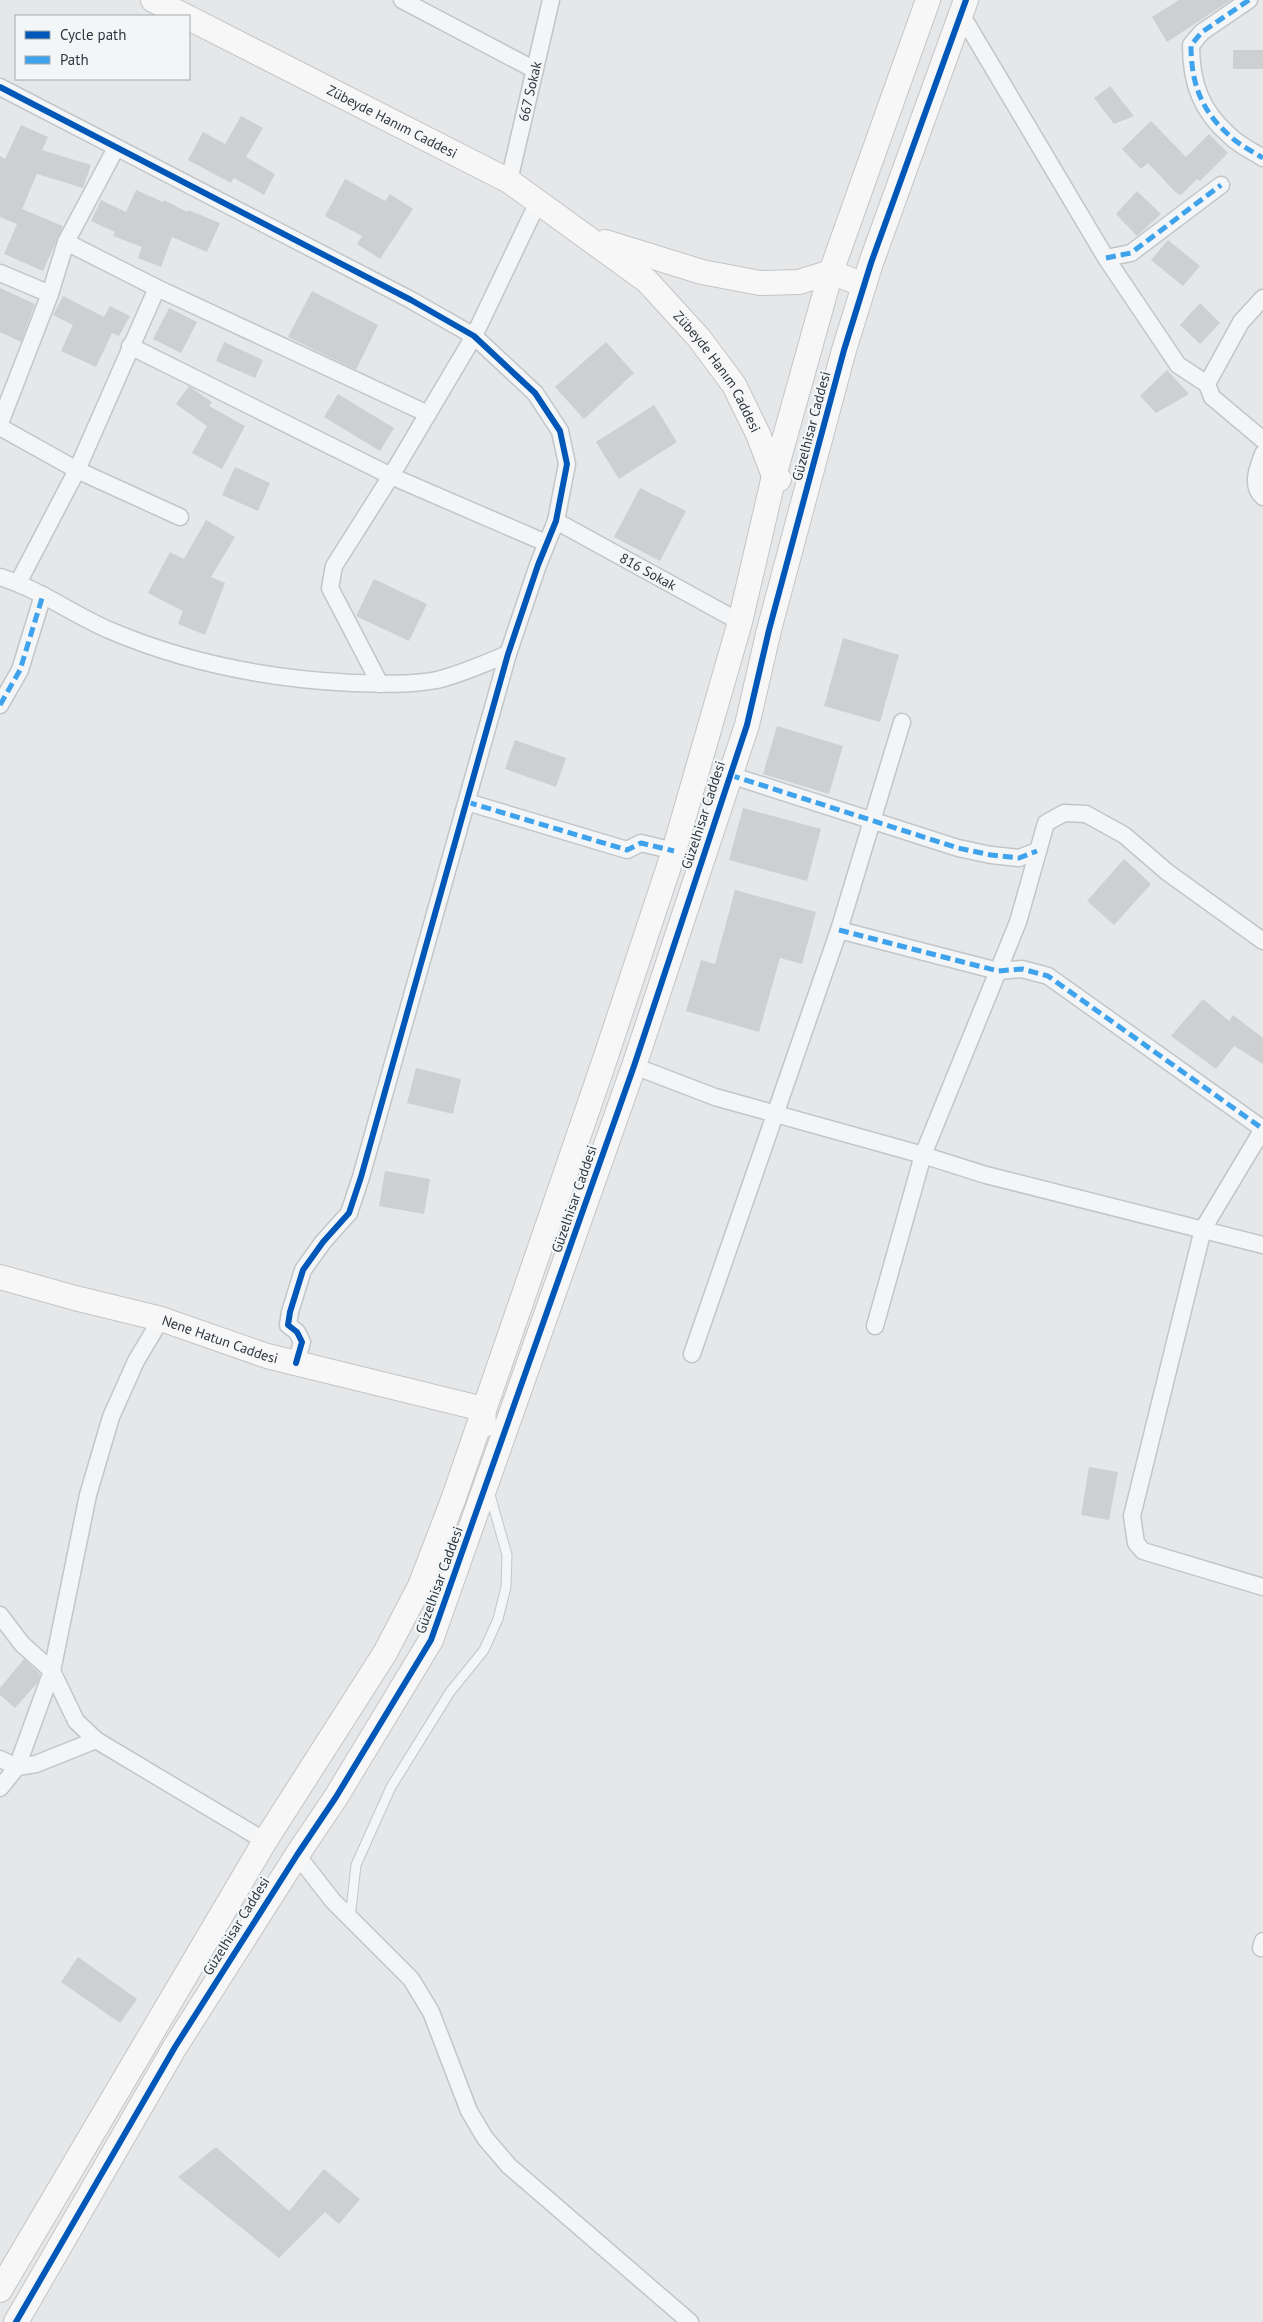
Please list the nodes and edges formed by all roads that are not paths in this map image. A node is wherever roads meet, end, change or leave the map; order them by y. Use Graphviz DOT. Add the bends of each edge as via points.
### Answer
graph roads {
  1 [pos="153,0"];
  2 [pos="402,0"];
  3 [pos="551,0"];
  4 [pos="928,0"];
  5 [pos="1249,0"];
  6 [pos="963,7"];
  7 [pos="183,15"];
  8 [pos="190,19"];
  9 [pos="535,70"];
  10 [pos="0,87"];
  11 [pos="116,148"];
  12 [pos="1263,158"];
  13 [pos="509,181"];
  14 [pos="1221,185"];
  15 [pos="538,202"];
  16 [pos="589,237"];
  17 [pos="66,242"];
  18 [pos="1106,258"];
  19 [pos="832,272"];
  20 [pos="0,273"];
  21 [pos="864,286"];
  22 [pos="157,288"];
  23 [pos="50,294"];
  24 [pos="1263,298"];
  25 [pos="474,336"];
  26 [pos="130,346"];
  27 [pos="1207,384"];
  28 [pos="428,414"];
  29 [pos="0,423"];
  30 [pos="0,427"];
  31 [pos="1263,440"];
  32 [pos="1263,454"];
  33 [pos="78,470"];
  34 [pos="391,476"];
  35 [pos="774,476"];
  36 [pos="1263,497"];
  37 [pos="804,499"];
  38 [pos="180,517"];
  39 [pos="556,521"];
  40 [pos="546,544"];
  41 [pos="0,577"];
  42 [pos="18,583"];
  43 [pos="43,595"];
  44 [pos="740,622"];
  45 [pos="508,654"];
  46 [pos="380,684"];
  47 [pos="0,705"];
  48 [pos="902,722"];
  49 [pos="730,775"];
  50 [pos="467,802"];
  51 [pos="872,820"];
  52 [pos="674,851"];
  53 [pos="1037,851"];
  54 [pos="839,930"];
  55 [pos="1263,941"];
  56 [pos="998,971"];
  57 [pos="634,1066"];
  58 [pos="775,1114"];
  59 [pos="1263,1129"];
  60 [pos="923,1155"];
  61 [pos="1203,1229"];
  62 [pos="1263,1245"];
  63 [pos="0,1277"];
  64 [pos="161,1318"];
  65 [pos="875,1326"];
  66 [pos="692,1354"];
  67 [pos="296,1363"];
  68 [pos="484,1409"];
  69 [pos="487,1484"];
  70 [pos="1263,1587"];
  71 [pos="0,1615"];
  72 [pos="52,1670"];
  73 [pos="96,1740"];
  74 [pos="0,1759"];
  75 [pos="17,1767"];
  76 [pos="0,1788"];
  77 [pos="265,1841"];
  78 [pos="297,1854"];
  79 [pos="350,1918"];
  80 [pos="0,2290"];
  81 [pos="16,2322"];
  82 [pos="690,2322"];
  1 -- 7 [label="street"];
  2 -- 9 [label="street"];
  3 -- 9 [label="street, 667 Sokak"];
  4 -- 19 [label="street, Güzelhisar Caddesi"];
  5 -- 12 [label="street" via="1202,32 1191,45 1191,66 1201,100 1212,116 1230,137"];
  6 -- 18 [label="street"];
  6 -- 21 [label="street, Güzelhisar Caddesi"];
  8 -- 13 [label="street, Zübeyde Hanım Caddesi"];
  9 -- 13 [label="street, 667 Sokak"];
  10 -- 11 [label="street"];
  11 -- 17 [label="street"];
  11 -- 25 [label="street" via="411,300"];
  13 -- 15 [label="street, Zübeyde Hanım Caddesi"];
  14 -- 18 [label="street" via="1132,253"];
  15 -- 16 [label="street, Zübeyde Hanım Caddesi"];
  15 -- 25 [label="street"];
  16 -- 19 [label="street, Zübeyde Hanım Caddesi" via="702,272 760,283 799,282"];
  16 -- 35 [label="street, Zübeyde Hanım Caddesi" via="647,281 699,338 734,385"];
  17 -- 22 [label="street"];
  17 -- 23 [label="street"];
  18 -- 27 [label="street" via="1178,366"];
  19 -- 21 [label="street"];
  19 -- 35 [label="street, Güzelhisar Caddesi"];
  20 -- 23 [label="street"];
  21 -- 37 [label="street, Güzelhisar Caddesi"];
  22 -- 26 [label="street"];
  22 -- 28 [label="street"];
  23 -- 29 [label="street"];
  24 -- 27 [label="street" via="1241,322"];
  25 -- 28 [label="street"];
  25 -- 39 [label="street" via="535,393 560,431 568,464"];
  26 -- 33 [label="street"];
  26 -- 34 [label="street"];
  27 -- 31 [label="street" via="1212,397"];
  28 -- 34 [label="street"];
  30 -- 33 [label="street"];
  32 -- 36 [label="street" via="1255,481 1258,493"];
  33 -- 38 [label="street"];
  33 -- 42 [label="street"];
  34 -- 40 [label="street"];
  34 -- 46 [label="street" via="334,566 330,588"];
  35 -- 37 [label="street"];
  35 -- 44 [label="street, Güzelhisar Caddesi"];
  37 -- 49 [label="street, Güzelhisar Caddesi" via="747,724"];
  39 -- 40 [label="street"];
  39 -- 44 [label="street, 816 Sokak"];
  40 -- 45 [label="street"];
  41 -- 42 [label="street"];
  42 -- 43 [label="street"];
  43 -- 46 [label="street" via="109,629 177,654 260,673 323,682"];
  43 -- 47 [label="street" via="20,670"];
  44 -- 52 [label="street, Güzelhisar Caddesi"];
  45 -- 46 [label="street" via="436,680"];
  45 -- 50 [label="street"];
  48 -- 51 [label="street"];
  49 -- 51 [label="street"];
  49 -- 57 [label="street, Güzelhisar Caddesi"];
  50 -- 52 [label="street" via="627,850 641,843"];
  50 -- 67 [label="street" via="349,1213 303,1270 294,1296 288,1325 302,1342"];
  51 -- 53 [label="street" via="958,848 991,855 1019,858"];
  51 -- 54 [label="street"];
  52 -- 68 [label="street, Güzelhisar Caddesi"];
  53 -- 55 [label="street" via="1046,824 1064,812 1086,814 1124,835 1167,872"];
  53 -- 56 [label="street" via="1018,922"];
  54 -- 56 [label="street"];
  54 -- 58 [label="street"];
  56 -- 59 [label="street" via="1022,969 1048,976"];
  56 -- 60 [label="street"];
  57 -- 58 [label="street" via="715,1097"];
  57 -- 69 [label="street, Güzelhisar Caddesi"];
  58 -- 60 [label="street"];
  58 -- 66 [label="street"];
  59 -- 61 [label="street"];
  60 -- 61 [label="street" via="986,1176"];
  60 -- 65 [label="street"];
  61 -- 62 [label="street"];
  61 -- 70 [label="street" via="1132,1516 1136,1543 1143,1551"];
  63 -- 64 [label="street, Nene Hatun Caddesi"];
  64 -- 67 [label="street, Nene Hatun Caddesi" via="267,1356"];
  64 -- 72 [label="street" via="136,1360 111,1417 88,1495"];
  67 -- 68 [label="street, Nene Hatun Caddesi"];
  68 -- 69 [label="street"];
  68 -- 77 [label="street, Güzelhisar Caddesi" via="420,1586 385,1653"];
  69 -- 78 [label="street, Güzelhisar Caddesi" via="430,1640 342,1789"];
  69 -- 79 [label="lane" via="507,1556 506,1587 498,1619 484,1650 450,1692 392,1787 356,1865"];
  71 -- 72 [label="street" via="22,1644"];
  72 -- 73 [label="street" via="76,1721"];
  72 -- 75 [label="street"];
  73 -- 75 [label="street" via="36,1764"];
  73 -- 77 [label="street"];
  74 -- 75 [label="street"];
  75 -- 76 [label="street"];
  77 -- 80 [label="street, Güzelhisar Caddesi"];
  78 -- 79 [label="street"];
  78 -- 81 [label="street, Güzelhisar Caddesi" via="175,2047"];
  79 -- 82 [label="street" via="411,1979 430,2012 469,2111 485,2138 509,2166"];
}
